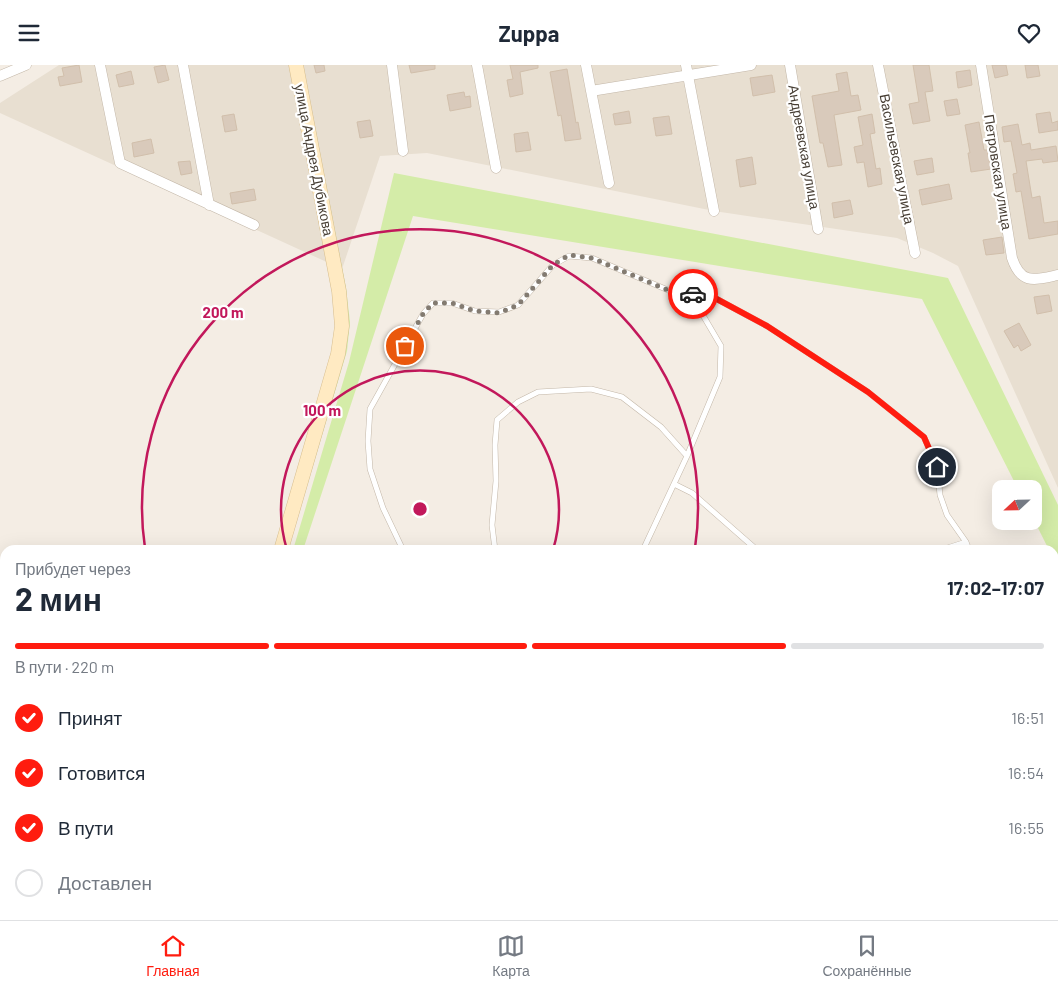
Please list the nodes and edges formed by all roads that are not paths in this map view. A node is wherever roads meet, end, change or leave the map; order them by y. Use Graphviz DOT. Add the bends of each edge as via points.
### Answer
graph roads {
  1 [pos="26,65"];
  2 [pos="100,65"];
  3 [pos="183,65"];
  4 [pos="296,65"];
  5 [pos="392,65"];
  6 [pos="477,65"];
  7 [pos="586,65"];
  8 [pos="686,65"];
  9 [pos="751,65"];
  10 [pos="790,65"];
  11 [pos="878,65"];
  12 [pos="981,65"];
  13 [pos="0,76"];
  14 [pos="688,76"];
  15 [pos="591,91"];
  16 [pos="403,151"];
  17 [pos="496,168"];
  18 [pos="609,183"];
  19 [pos="209,205"];
  20 [pos="714,211"];
  21 [pos="254,225"];
  22 [pos="818,229"];
  23 [pos="915,253"];
  24 [pos="1058,275"];
  25 [pos="684,300"];
  26 [pos="687,456"];
  27 [pos="674,484"];
  28 [pos="966,542"];
  29 [pos="282,545"];
  30 [pos="401,545"];
  31 [pos="494,545"];
  32 [pos="645,545"];
  33 [pos="752,545"];
  34 [pos="957,545"];
  35 [pos="967,545"];
  1 -- 13 [label="street"];
  2 -- 19 [label="street" via="120,163"];
  3 -- 19 [label="street"];
  4 -- 29 [label="street, улица Андрея Дубикова" via="341,308 340,343 332,376"];
  5 -- 16 [label="street"];
  6 -- 17 [label="street"];
  7 -- 15 [label="street"];
  8 -- 14 [label="street"];
  9 -- 14 [label="street"];
  10 -- 22 [label="street, Андреевская улица"];
  11 -- 23 [label="street, Васильевская улица"];
  12 -- 24 [label="street, Петровская улица" via="1012,259 1022,277 1033,279"];
  14 -- 15 [label="street"];
  14 -- 20 [label="street"];
  15 -- 18 [label="street"];
  19 -- 21 [label="street"];
  25 -- 26 [label="lane" via="701,312 721,345 720,377"];
  25 -- 28 [label="lane" via="700,290 767,326 868,392 924,437 937,467 940,495 947,515"];
  25 -- 30 [label="lane" via="675,293 592,258 569,255 553,265 518,305 499,313 475,311 452,303 433,303 423,314 370,409 370,469"];
  26 -- 27 [label="lane"];
  26 -- 31 [label="lane" via="661,427 622,397 591,389 538,392 518,402 496,420 492,525"];
  27 -- 32 [label="lane"];
  27 -- 33 [label="lane" via="692,493"];
  28 -- 34 [label="lane"];
  28 -- 35 [label="lane"];
}
